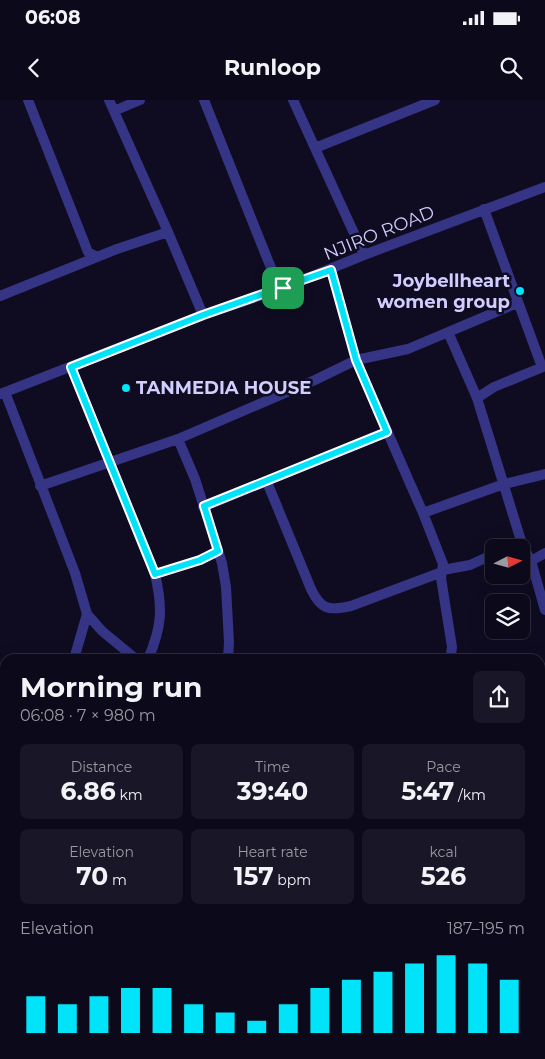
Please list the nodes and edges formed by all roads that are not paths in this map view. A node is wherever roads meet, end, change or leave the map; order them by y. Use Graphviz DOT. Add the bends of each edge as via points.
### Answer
graph roads {
  1 [pos="28,100"];
  2 [pos="109,100"];
  3 [pos="140,100"];
  4 [pos="204,100"];
  5 [pos="293,100"];
  6 [pos="436,100"];
  7 [pos="410,105"];
  8 [pos="114,111"];
  9 [pos="315,148"];
  10 [pos="545,187"];
  11 [pos="484,209"];
  12 [pos="168,232"];
  13 [pos="364,256"];
  14 [pos="97,257"];
  15 [pos="331,270"];
  16 [pos="283,288"];
  17 [pos="0,296"];
  18 [pos="518,303"];
  19 [pos="203,315"];
  20 [pos="448,332"];
  21 [pos="356,360"];
  22 [pos="544,366"];
  23 [pos="71,367"];
  24 [pos="2,393"];
  25 [pos="477,398"];
  26 [pos="387,432"];
  27 [pos="178,439"];
  28 [pos="109,463"];
  29 [pos="545,474"];
  30 [pos="267,482"];
  31 [pos="504,484"];
  32 [pos="40,486"];
  33 [pos="204,506"];
  34 [pos="423,514"];
  35 [pos="520,539"];
  36 [pos="218,551"];
  37 [pos="545,553"];
  38 [pos="485,558"];
  39 [pos="531,561"];
  40 [pos="443,570"];
  41 [pos="155,574"];
  42 [pos="545,610"];
  43 [pos="86,614"];
  44 [pos="75,654"];
  45 [pos="130,654"];
  46 [pos="150,654"];
  47 [pos="228,654"];
  48 [pos="451,654"];
  1 -- 14 [label="street" via="88,252"];
  2 -- 8 [label="street"];
  3 -- 8 [label="street"];
  4 -- 16 [label="street" via="269,263"];
  5 -- 9 [label="street"];
  6 -- 7 [label="street"];
  7 -- 9 [label="street"];
  8 -- 12 [label="street"];
  9 -- 13 [label="street"];
  10 -- 11 [label="street, NJIRO ROAD"];
  11 -- 13 [label="street, NJIRO ROAD"];
  11 -- 18 [label="street"];
  12 -- 14 [label="street"];
  12 -- 19 [label="street"];
  13 -- 15 [label="street, NJIRO ROAD"];
  14 -- 17 [label="street"];
  15 -- 16 [label="street, NJIRO ROAD"];
  15 -- 21 [label="street"];
  16 -- 19 [label="street, NJIRO ROAD"];
  18 -- 20 [label="street"];
  18 -- 22 [label="street"];
  19 -- 23 [label="street, NJIRO ROAD"];
  20 -- 21 [label="street" via="408,349"];
  20 -- 25 [label="street"];
  21 -- 26 [label="street"];
  21 -- 27 [label="street"];
  22 -- 25 [label="street" via="494,387"];
  23 -- 24 [label="street, NJIRO ROAD"];
  23 -- 28 [label="street"];
  24 -- 32 [label="street"];
  25 -- 31 [label="street"];
  26 -- 30 [label="street"];
  26 -- 34 [label="street"];
  27 -- 28 [label="street"];
  27 -- 33 [label="street"];
  28 -- 32 [label="street"];
  28 -- 41 [label="street"];
  29 -- 31 [label="street"];
  30 -- 33 [label="street"];
  30 -- 40 [label="street" via="314,595 325,607 351,606"];
  31 -- 34 [label="street"];
  31 -- 35 [label="street"];
  32 -- 43 [label="street" via="75,573"];
  33 -- 36 [label="street"];
  34 -- 40 [label="street"];
  36 -- 41 [label="street"];
  36 -- 47 [label="street" via="226,586"];
  37 -- 39 [label="street"];
  38 -- 40 [label="street"];
  39 -- 42 [label="street"];
  40 -- 48 [label="street" via="441,578"];
  41 -- 46 [label="street" via="161,610 159,631"];
  43 -- 44 [label="street"];
  43 -- 45 [label="street"];
}
